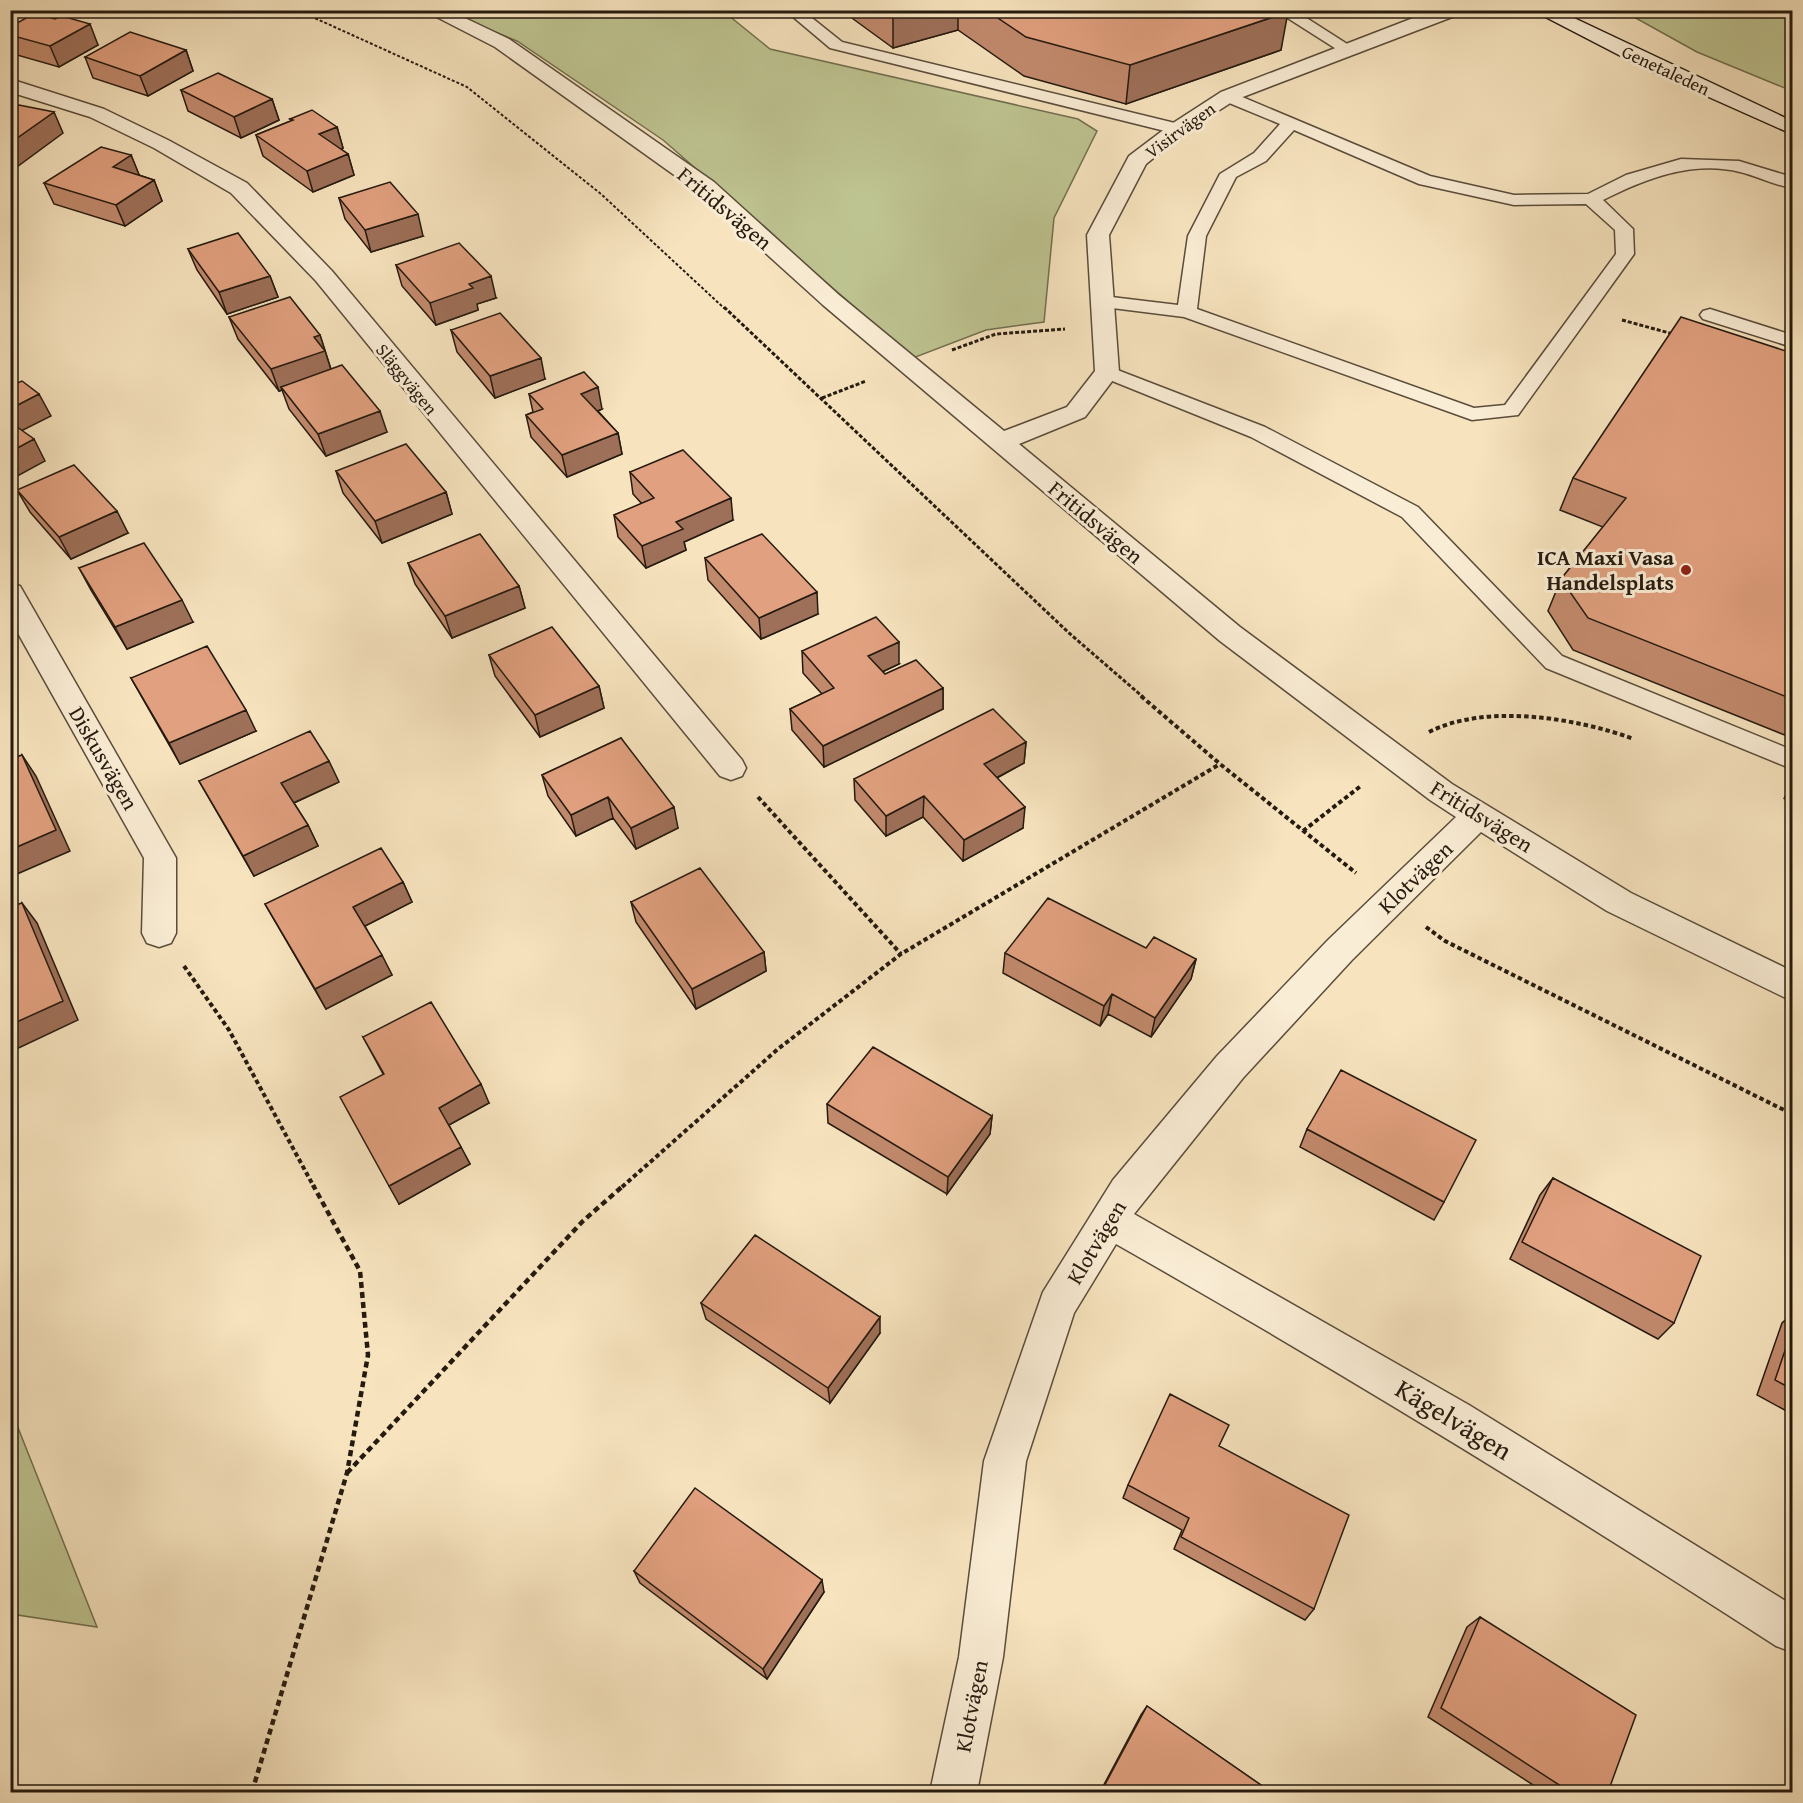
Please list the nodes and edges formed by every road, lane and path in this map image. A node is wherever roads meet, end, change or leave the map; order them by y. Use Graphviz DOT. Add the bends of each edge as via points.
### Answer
graph roads {
  1 [pos="16,10"];
  2 [pos="297,10"];
  3 [pos="432,10"];
  4 [pos="792,10"];
  5 [pos="1314,10"];
  6 [pos="1453,10"];
  7 [pos="1541,10"];
  8 [pos="1288,14"];
  9 [pos="10,15"];
  10 [pos="1347,49"];
  11 [pos="10,85"];
  12 [pos="1228,96"];
  13 [pos="1291,123"];
  14 [pos="1792,128"];
  15 [pos="1177,129"];
  16 [pos="1792,183"];
  17 [pos="1591,199"];
  18 [pos="1103,302"];
  19 [pos="1187,312"];
  20 [pos="1710,315"];
  21 [pos="1104,327"];
  22 [pos="1792,341"];
  23 [pos="908,365"];
  24 [pos="1107,372"];
  25 [pos="822,398"];
  26 [pos="999,442"];
  27 [pos="10,593"];
  28 [pos="1641,741"];
  29 [pos="1396,758"];
  30 [pos="1792,760"];
  31 [pos="1220,764"];
  32 [pos="731,768"];
  33 [pos="1782,796"];
  34 [pos="1792,801"];
  35 [pos="1478,814"];
  36 [pos="1303,831"];
  37 [pos="1392,901"];
  38 [pos="159,933"];
  39 [pos="901,954"];
  40 [pos="1792,987"];
  41 [pos="1792,1114"];
  42 [pos="1109,1220"];
  43 [pos="347,1473"];
  44 [pos="1792,1630"];
  45 [pos="252,1792"];
  46 [pos="953,1792"];
  1 -- 9 [label="street"];
  2 -- 25 [label="path" via="467,87 601,194"];
  3 -- 23 [label="street, Fritidsvägen" via="502,44 706,188"];
  4 -- 15 [label="lane" via="836,45"];
  5 -- 8 [label="lane"];
  6 -- 10 [label="street, Visirvägen"];
  7 -- 14 [label="street, Genetaleden"];
  8 -- 10 [label="lane"];
  10 -- 12 [label="street, Visirvägen"];
  11 -- 32 [label="street, Släggvägen" via="97,113 238,188 324,276"];
  12 -- 13 [label="lane"];
  12 -- 15 [label="street, Visirvägen"];
  13 -- 17 [label="lane" via="1425,180 1514,200"];
  13 -- 19 [label="lane" via="1260,157 1229,174 1197,236"];
  15 -- 18 [label="street, Visirvägen" via="1137,162 1098,235"];
  16 -- 17 [label="lane" via="1739,166 1681,164"];
  17 -- 19 [label="lane" via="1624,230 1625,254 1511,411 1472,414"];
  18 -- 19 [label="lane"];
  18 -- 21 [label="street, Visirvägen"];
  20 -- 22 [label="lane"];
  21 -- 23 [label="path" via="996,334"];
  21 -- 24 [label="street, Visirvägen"];
  23 -- 25 [label="path"];
  23 -- 26 [label="street, Fritidsvägen"];
  24 -- 26 [label="street" via="1076,412"];
  24 -- 30 [label="lane" via="1258,432 1410,512 1554,662"];
  25 -- 31 [label="path" via="1069,633"];
  26 -- 29 [label="street, Fritidsvägen" via="1230,634"];
  27 -- 38 [label="street, Diskusvägen" via="160,858"];
  28 -- 29 [label="path" via="1598,726 1499,715 1437,726"];
  29 -- 35 [label="street, Fritidsvägen"];
  29 -- 36 [label="path"];
  31 -- 36 [label="path"];
  31 -- 39 [label="path"];
  32 -- 39 [label="path"];
  33 -- 34 [label="path"];
  35 -- 37 [label="street, Klotvägen"];
  35 -- 40 [label="street, Fritidsvägen" via="1618,902"];
  36 -- 37 [label="path"];
  37 -- 41 [label="path" via="1445,941"];
  37 -- 42 [label="street, Klotvägen" via="1230,1067 1126,1192"];
  38 -- 43 [label="path" via="229,1030 360,1271 368,1355"];
  39 -- 43 [label="path" via="778,1049 583,1221"];
  42 -- 44 [label="street, Kägelvägen" via="1464,1425"];
  42 -- 46 [label="street, Klotvägen" via="1057,1305 1005,1461 981,1657"];
  43 -- 45 [label="path"];
}
